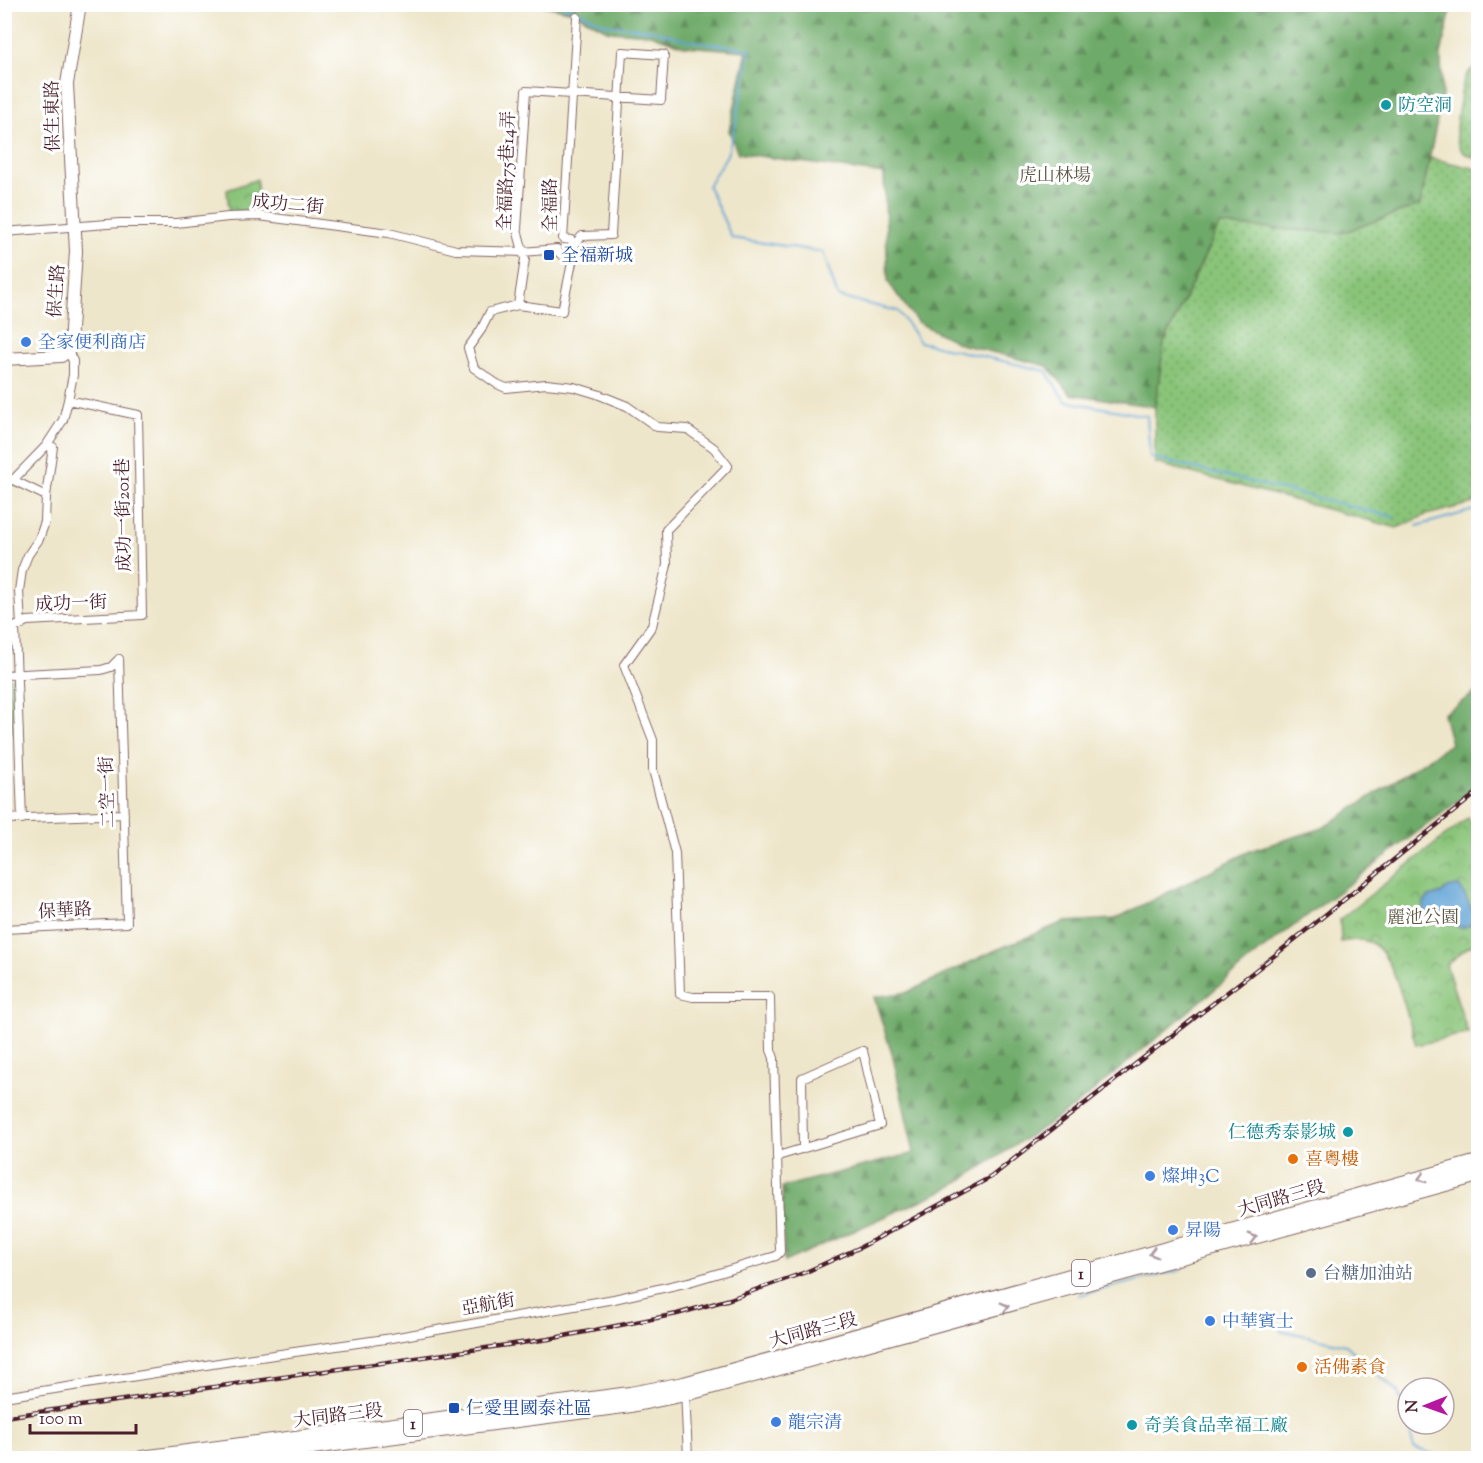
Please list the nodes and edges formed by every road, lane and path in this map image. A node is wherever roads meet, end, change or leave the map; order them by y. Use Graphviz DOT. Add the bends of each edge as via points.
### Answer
graph roads {
  1 [pos="80,4"];
  2 [pos="578,17"];
  3 [pos="572,94"];
  4 [pos="620,97"];
  5 [pos="76,226"];
  6 [pos="4,232"];
  7 [pos="563,239"];
  8 [pos="574,247"];
  9 [pos="523,252"];
  10 [pos="560,252"];
  11 [pos="518,305"];
  12 [pos="68,351"];
  13 [pos="4,359"];
  14 [pos="68,399"];
  15 [pos="46,446"];
  16 [pos="9,480"];
  17 [pos="46,496"];
  18 [pos="142,615"];
  19 [pos="18,626"];
  20 [pos="4,632"];
  21 [pos="4,675"];
  22 [pos="17,675"];
  23 [pos="124,814"];
  24 [pos="4,819"];
  25 [pos="22,819"];
  26 [pos="127,923"];
  27 [pos="4,930"];
  28 [pos="803,1149"];
  29 [pos="778,1156"];
  30 [pos="1479,1162"];
  31 [pos="1479,1175"];
  32 [pos="684,1389"];
  33 [pos="4,1397"];
  34 [pos="142,1458"];
  35 [pos="229,1458"];
  36 [pos="688,1458"];
  1 -- 5 [label="street, 保生東路" via="67,84"];
  2 -- 3 [label="street, 全福路"];
  3 -- 4 [label="street"];
  3 -- 7 [label="street, 全福路"];
  3 -- 9 [label="street, 全福路75巷14弄" via="526,91 517,230"];
  4 -- 4 [label="street" via="661,99 664,55 622,52"];
  4 -- 8 [label="street" via="611,236 582,236"];
  5 -- 6 [label="street, 成功二街"];
  5 -- 9 [label="street, 成功二街" via="259,216 389,233 456,250"];
  5 -- 12 [label="street, 保生路"];
  7 -- 8 [label="street, 全福路" via="571,240"];
  7 -- 10 [label="street" via="558,243"];
  8 -- 10 [label="street" via="570,255"];
  8 -- 11 [label="street, 全福路" via="562,311"];
  9 -- 10 [label="street, 成功二街"];
  9 -- 11 [label="street, 全福路75巷14弄"];
  11 -- 29 [label="street, 亞航街" via="490,312 468,348 474,368 506,388 546,384 597,394 627,406 657,427 687,429 714,448 728,466 666,530 667,565 652,626 624,665 653,740 653,770 675,853 680,994 770,997"];
  12 -- 13 [label="street" via="61,356"];
  12 -- 14 [label="street, 保生路" via="73,361"];
  14 -- 15 [label="street, 保生路" via="63,420"];
  14 -- 18 [label="street, 成功一街201巷" via="138,415"];
  15 -- 16 [label="street, 保生路"];
  15 -- 17 [label="street" via="53,447"];
  16 -- 17 [label="street"];
  17 -- 19 [label="street" via="45,522 22,570"];
  18 -- 19 [label="street, 成功一街" via="27,621"];
  19 -- 20 [label="street, 成功一街"];
  19 -- 22 [label="street"];
  21 -- 22 [label="street"];
  22 -- 23 [label="street, 二空一街" via="101,670 119,659"];
  22 -- 25 [label="street"];
  23 -- 25 [label="street"];
  23 -- 26 [label="street, 二空一街"];
  24 -- 25 [label="street"];
  26 -- 27 [label="street, 保華路"];
  28 -- 28 [label="street" via="802,1078 863,1052 880,1125"];
  28 -- 29 [label="street"];
  29 -- 33 [label="street, 亞航街" via="780,1252 776,1256 614,1299 392,1338"];
  30 -- 32 [label="main road, 大同路三段 / 1, one-way"];
  32 -- 31 [label="main road, 大同路三段 / 1, one-way"];
  32 -- 34 [label="main road, 大同路三段 / 1"];
  32 -- 35 [label="main road, 大同路三段 / 1" via="631,1405"];
  32 -- 36 [label="street"];
}
